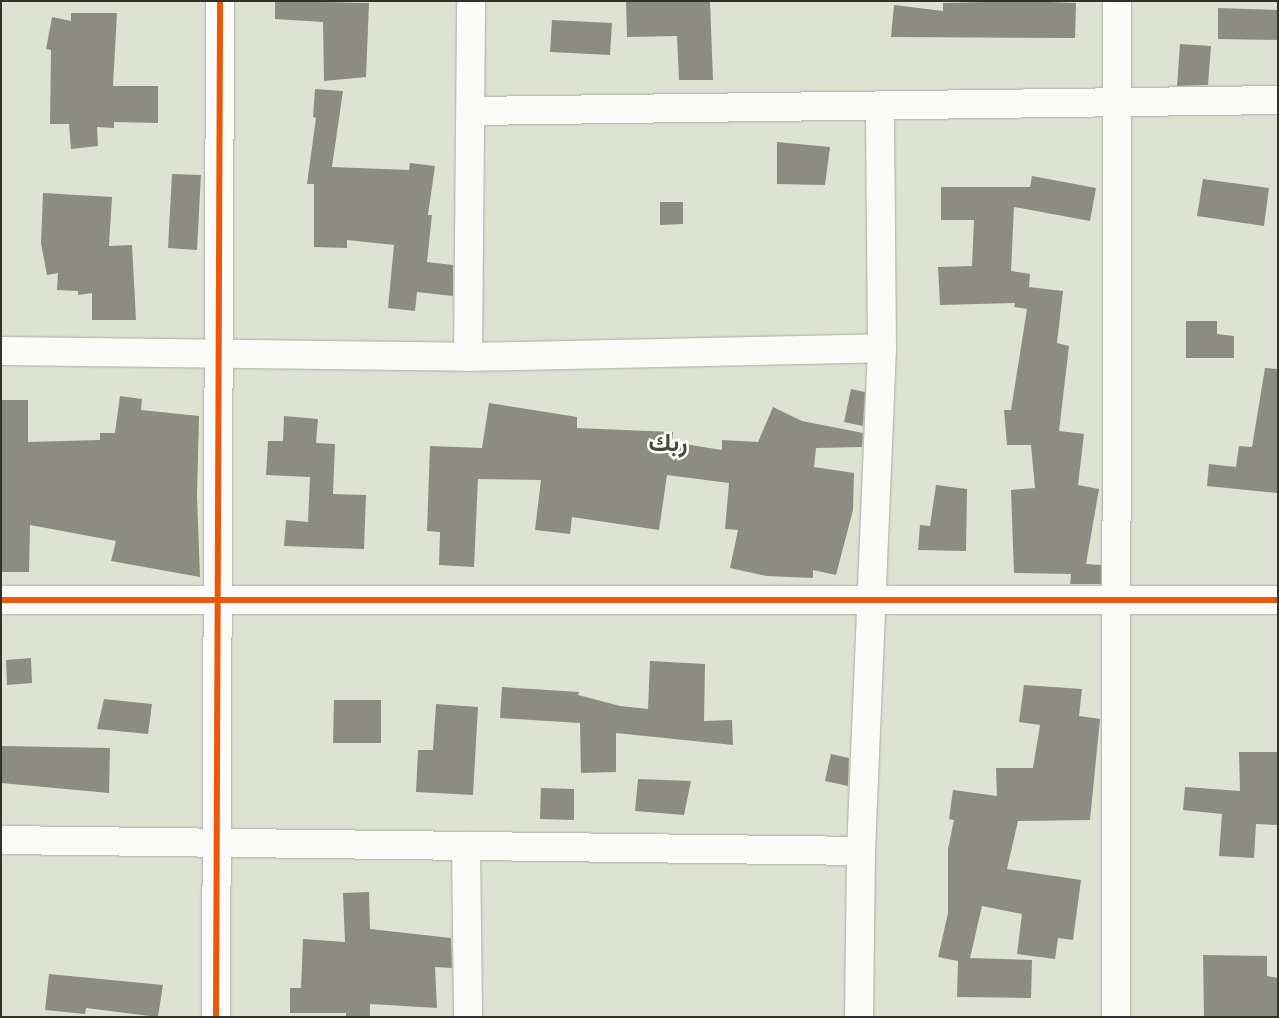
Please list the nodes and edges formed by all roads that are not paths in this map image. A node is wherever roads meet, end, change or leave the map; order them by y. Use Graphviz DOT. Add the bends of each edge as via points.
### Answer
graph roads {
  1 [pos="220,1"];
  2 [pos="471,1"];
  3 [pos="1117,1"];
  4 [pos="1278,100"];
  5 [pos="1114,103"];
  6 [pos="880,106"];
  7 [pos="471,112"];
  8 [pos="882,348"];
  9 [pos="1,351"];
  10 [pos="217,352"];
  11 [pos="468,357"];
  12 [pos="1,600"];
  13 [pos="216,600"];
  14 [pos="874,600"];
  15 [pos="1120,600"];
  16 [pos="1278,600"];
  17 [pos="1,840"];
  18 [pos="216,843"];
  19 [pos="466,846"];
  20 [pos="861,851"];
  21 [pos="216,1017"];
  22 [pos="468,1017"];
  23 [pos="859,1017"];
  24 [pos="1116,1017"];
  1 -- 10 [label="street"];
  2 -- 7 [label="street"];
  3 -- 5 [label="street"];
  4 -- 5 [label="street"];
  5 -- 6 [label="street"];
  5 -- 15 [label="street"];
  6 -- 7 [label="street"];
  6 -- 8 [label="street"];
  7 -- 11 [label="street"];
  8 -- 11 [label="street"];
  8 -- 14 [label="street"];
  9 -- 10 [label="street"];
  10 -- 11 [label="street"];
  10 -- 13 [label="street"];
  12 -- 13 [label="street"];
  13 -- 14 [label="street"];
  13 -- 18 [label="street"];
  14 -- 15 [label="street"];
  14 -- 20 [label="street"];
  15 -- 16 [label="street"];
  15 -- 24 [label="street"];
  17 -- 18 [label="street"];
  18 -- 19 [label="street"];
  18 -- 21 [label="street"];
  19 -- 20 [label="street"];
  19 -- 22 [label="street"];
  20 -- 23 [label="street"];
}
